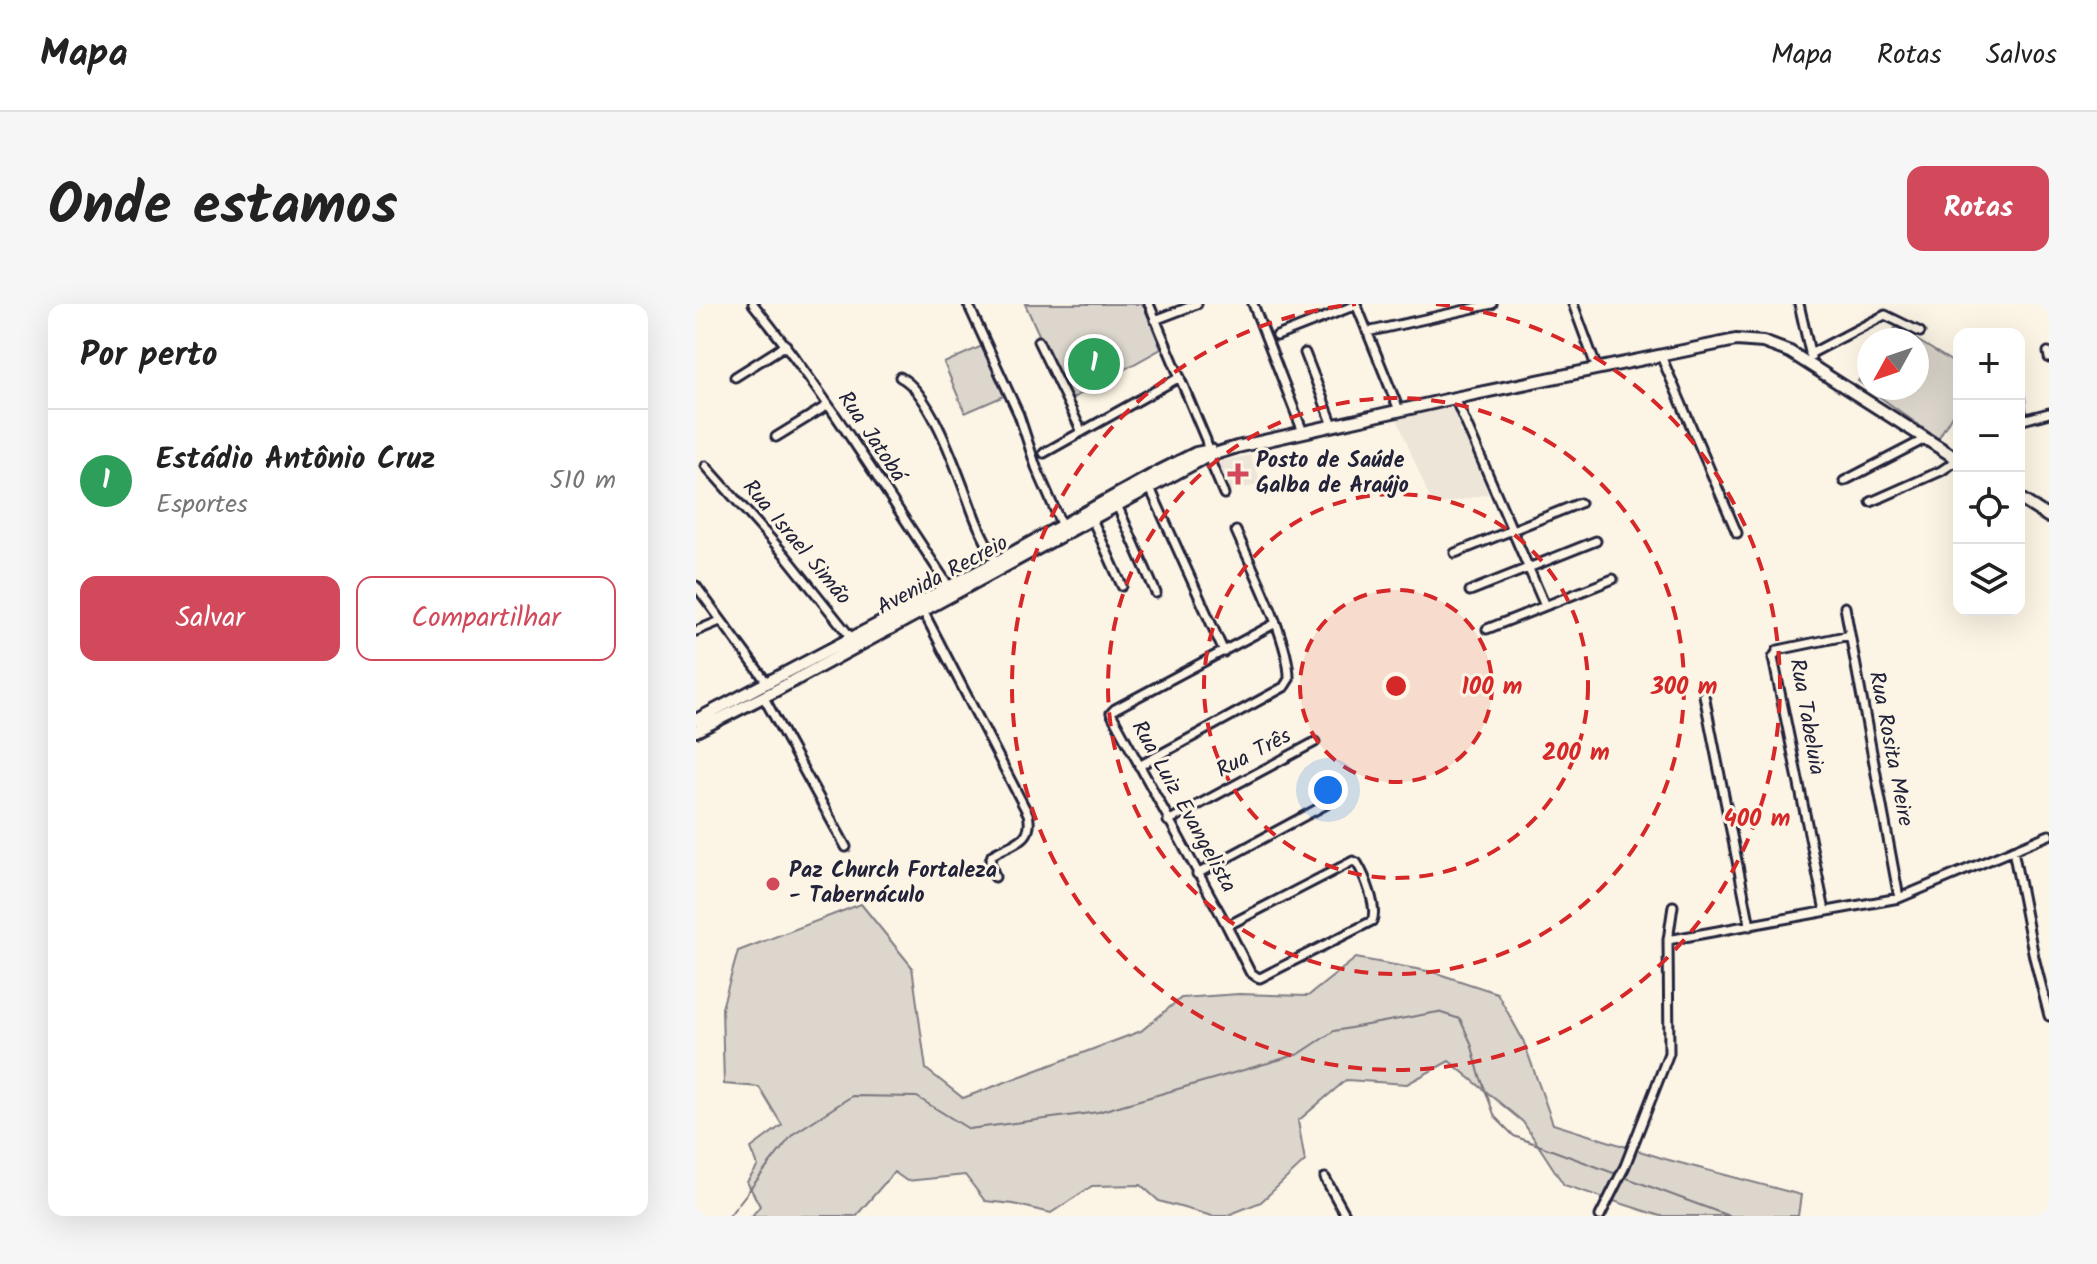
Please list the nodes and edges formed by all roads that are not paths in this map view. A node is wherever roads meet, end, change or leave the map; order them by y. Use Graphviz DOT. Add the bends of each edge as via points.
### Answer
graph roads {
  1 [pos="753,304"];
  2 [pos="968,304"];
  3 [pos="1149,304"];
  4 [pos="1197,304"];
  5 [pos="1253,304"];
  6 [pos="1356,304"];
  7 [pos="1492,304"];
  8 [pos="1573,304"];
  9 [pos="1799,304"];
  10 [pos="1155,320"];
  11 [pos="1864,328"];
  12 [pos="1912,328"];
  13 [pos="1367,332"];
  14 [pos="1857,332"];
  15 [pos="1277,336"];
  16 [pos="1038,341"];
  17 [pos="786,345"];
  18 [pos="1305,353"];
  19 [pos="1661,356"];
  20 [pos="1811,360"];
  21 [pos="1597,369"];
  22 [pos="735,377"];
  23 [pos="900,377"];
  24 [pos="1180,377"];
  25 [pos="1455,398"];
  26 [pos="828,405"];
  27 [pos="1399,410"];
  28 [pos="2049,413"];
  29 [pos="2025,419"];
  30 [pos="1333,425"];
  31 [pos="1082,432"];
  32 [pos="1303,432"];
  33 [pos="776,437"];
  34 [pos="1925,439"];
  35 [pos="1044,453"];
  36 [pos="1208,453"];
  37 [pos="1953,455"];
  38 [pos="1953,463"];
  39 [pos="706,466"];
  40 [pos="1844,481"];
  41 [pos="1150,488"];
  42 [pos="1224,494"];
  43 [pos="1871,502"];
  44 [pos="2025,502"];
  45 [pos="1580,503"];
  46 [pos="1117,505"];
  47 [pos="2049,517"];
  48 [pos="1092,519"];
  49 [pos="1063,530"];
  50 [pos="1512,530"];
  51 [pos="1236,531"];
  52 [pos="1737,533"];
  53 [pos="1596,541"];
  54 [pos="1455,553"];
  55 [pos="998,565"];
  56 [pos="1529,568"];
  57 [pos="1613,579"];
  58 [pos="696,586"];
  59 [pos="1122,586"];
  60 [pos="951,590"];
  61 [pos="1470,591"];
  62 [pos="1156,593"];
  63 [pos="921,606"];
  64 [pos="1545,606"];
  65 [pos="1845,607"];
  66 [pos="720,621"];
  67 [pos="1276,623"];
  68 [pos="1487,629"];
  69 [pos="696,631"];
  70 [pos="1850,635"];
  71 [pos="855,642"];
  72 [pos="1224,652"];
  73 [pos="768,691"];
  74 [pos="1704,695"];
  75 [pos="696,720"];
  76 [pos="696,731"];
  77 [pos="1315,742"];
  78 [pos="1139,766"];
  79 [pos="1336,799"];
  80 [pos="1168,821"];
  81 [pos="2049,835"];
  82 [pos="846,847"];
  83 [pos="2013,850"];
  84 [pos="1197,874"];
  85 [pos="995,877"];
  86 [pos="1899,898"];
  87 [pos="1673,906"];
  88 [pos="1825,911"];
  89 [pos="1226,925"];
  90 [pos="1750,926"];
  91 [pos="1668,940"];
  92 [pos="2049,1016"];
  93 [pos="1325,1178"];
  94 [pos="1346,1216"];
  95 [pos="1600,1216"];
  1 -- 17 [label="street, Rua Jatobá"];
  2 -- 49 [label="street" via="1019,415"];
  3 -- 10 [label="street"];
  4 -- 10 [label="street"];
  5 -- 32 [label="street"];
  6 -- 13 [label="street"];
  6 -- 15 [label="street"];
  7 -- 13 [label="street"];
  8 -- 21 [label="street"];
  9 -- 20 [label="street"];
  10 -- 24 [label="street"];
  11 -- 12 [label="street" via="1885,315"];
  13 -- 27 [label="street"];
  14 -- 20 [label="street"];
  16 -- 31 [label="street"];
  17 -- 22 [label="street"];
  17 -- 26 [label="street, Rua Jatobá"];
  18 -- 30 [label="street"];
  19 -- 20 [label="main road" via="1747,340"];
  19 -- 21 [label="main road"];
  19 -- 52 [label="street"];
  20 -- 34 [label="main road"];
  21 -- 25 [label="main road"];
  23 -- 55 [label="street" via="915,388 932,415"];
  24 -- 31 [label="street"];
  24 -- 36 [label="street"];
  25 -- 27 [label="main road"];
  25 -- 50 [label="street"];
  26 -- 33 [label="street"];
  26 -- 60 [label="street, Rua Jatobá"];
  27 -- 30 [label="main road"];
  28 -- 29 [label="street"];
  30 -- 32 [label="main road"];
  31 -- 35 [label="street"];
  32 -- 36 [label="main road"];
  34 -- 37 [label="main road"];
  34 -- 40 [label="street"];
  36 -- 41 [label="main road, Avenida Recreio"];
  36 -- 42 [label="street"];
  36 -- 49 [label="main road, Avenida Recreio" via="1196,453 1154,474"];
  38 -- 43 [label="street"];
  39 -- 71 [label="street, Rua Israel Simão"];
  41 -- 46 [label="main road, Avenida Recreio"];
  41 -- 72 [label="street"];
  44 -- 47 [label="main road"];
  45 -- 50 [label="street"];
  46 -- 48 [label="main road, Avenida Recreio"];
  46 -- 62 [label="street"];
  48 -- 49 [label="main road, Avenida Recreio"];
  48 -- 59 [label="street"];
  49 -- 55 [label="main road, Avenida Recreio"];
  50 -- 54 [label="street"];
  50 -- 56 [label="street"];
  51 -- 67 [label="street"];
  53 -- 56 [label="street"];
  55 -- 60 [label="main road, Avenida Recreio"];
  56 -- 61 [label="street"];
  56 -- 64 [label="street"];
  57 -- 64 [label="street"];
  58 -- 66 [label="street"];
  60 -- 63 [label="main road, Avenida Recreio"];
  63 -- 71 [label="main road, Avenida Recreio"];
  63 -- 85 [label="street" via="1028,814 1029,830 1023,839 990,858"];
  64 -- 68 [label="street"];
  65 -- 70 [label="street, Rua Rosita Meire"];
  66 -- 69 [label="street"];
  66 -- 73 [label="street"];
  67 -- 72 [label="street"];
  67 -- 78 [label="street" via="1290,675 1284,687"];
  70 -- 86 [label="street, Rua Rosita Meire"];
  70 -- 88 [label="street, Rua Tabeluia" via="1778,650 1773,658"];
  71 -- 73 [label="main road, Avenida Recreio"];
  72 -- 78 [label="street, Rua Luiz Evangelista" via="1111,714"];
  73 -- 75 [label="main road, Avenida Recreio"];
  73 -- 76 [label="main road, Avenida Recreio"];
  73 -- 82 [label="street"];
  74 -- 90 [label="street"];
  77 -- 80 [label="street, Rua Três"];
  78 -- 80 [label="street, Rua Luiz Evangelista"];
  79 -- 84 [label="street"];
  80 -- 84 [label="street, Rua Luiz Evangelista"];
  81 -- 83 [label="street"];
  83 -- 86 [label="street"];
  83 -- 92 [label="street"];
  84 -- 89 [label="street, Rua Luiz Evangelista"];
  86 -- 88 [label="street"];
  87 -- 91 [label="street"];
  88 -- 90 [label="street"];
  89 -- 89 [label="street, Rua Luiz Evangelista" via="1355,861 1375,914 1372,921 1260,978 1250,972"];
  90 -- 91 [label="street"];
  91 -- 95 [label="street" via="1669,1053"];
  93 -- 94 [label="street"];
}
